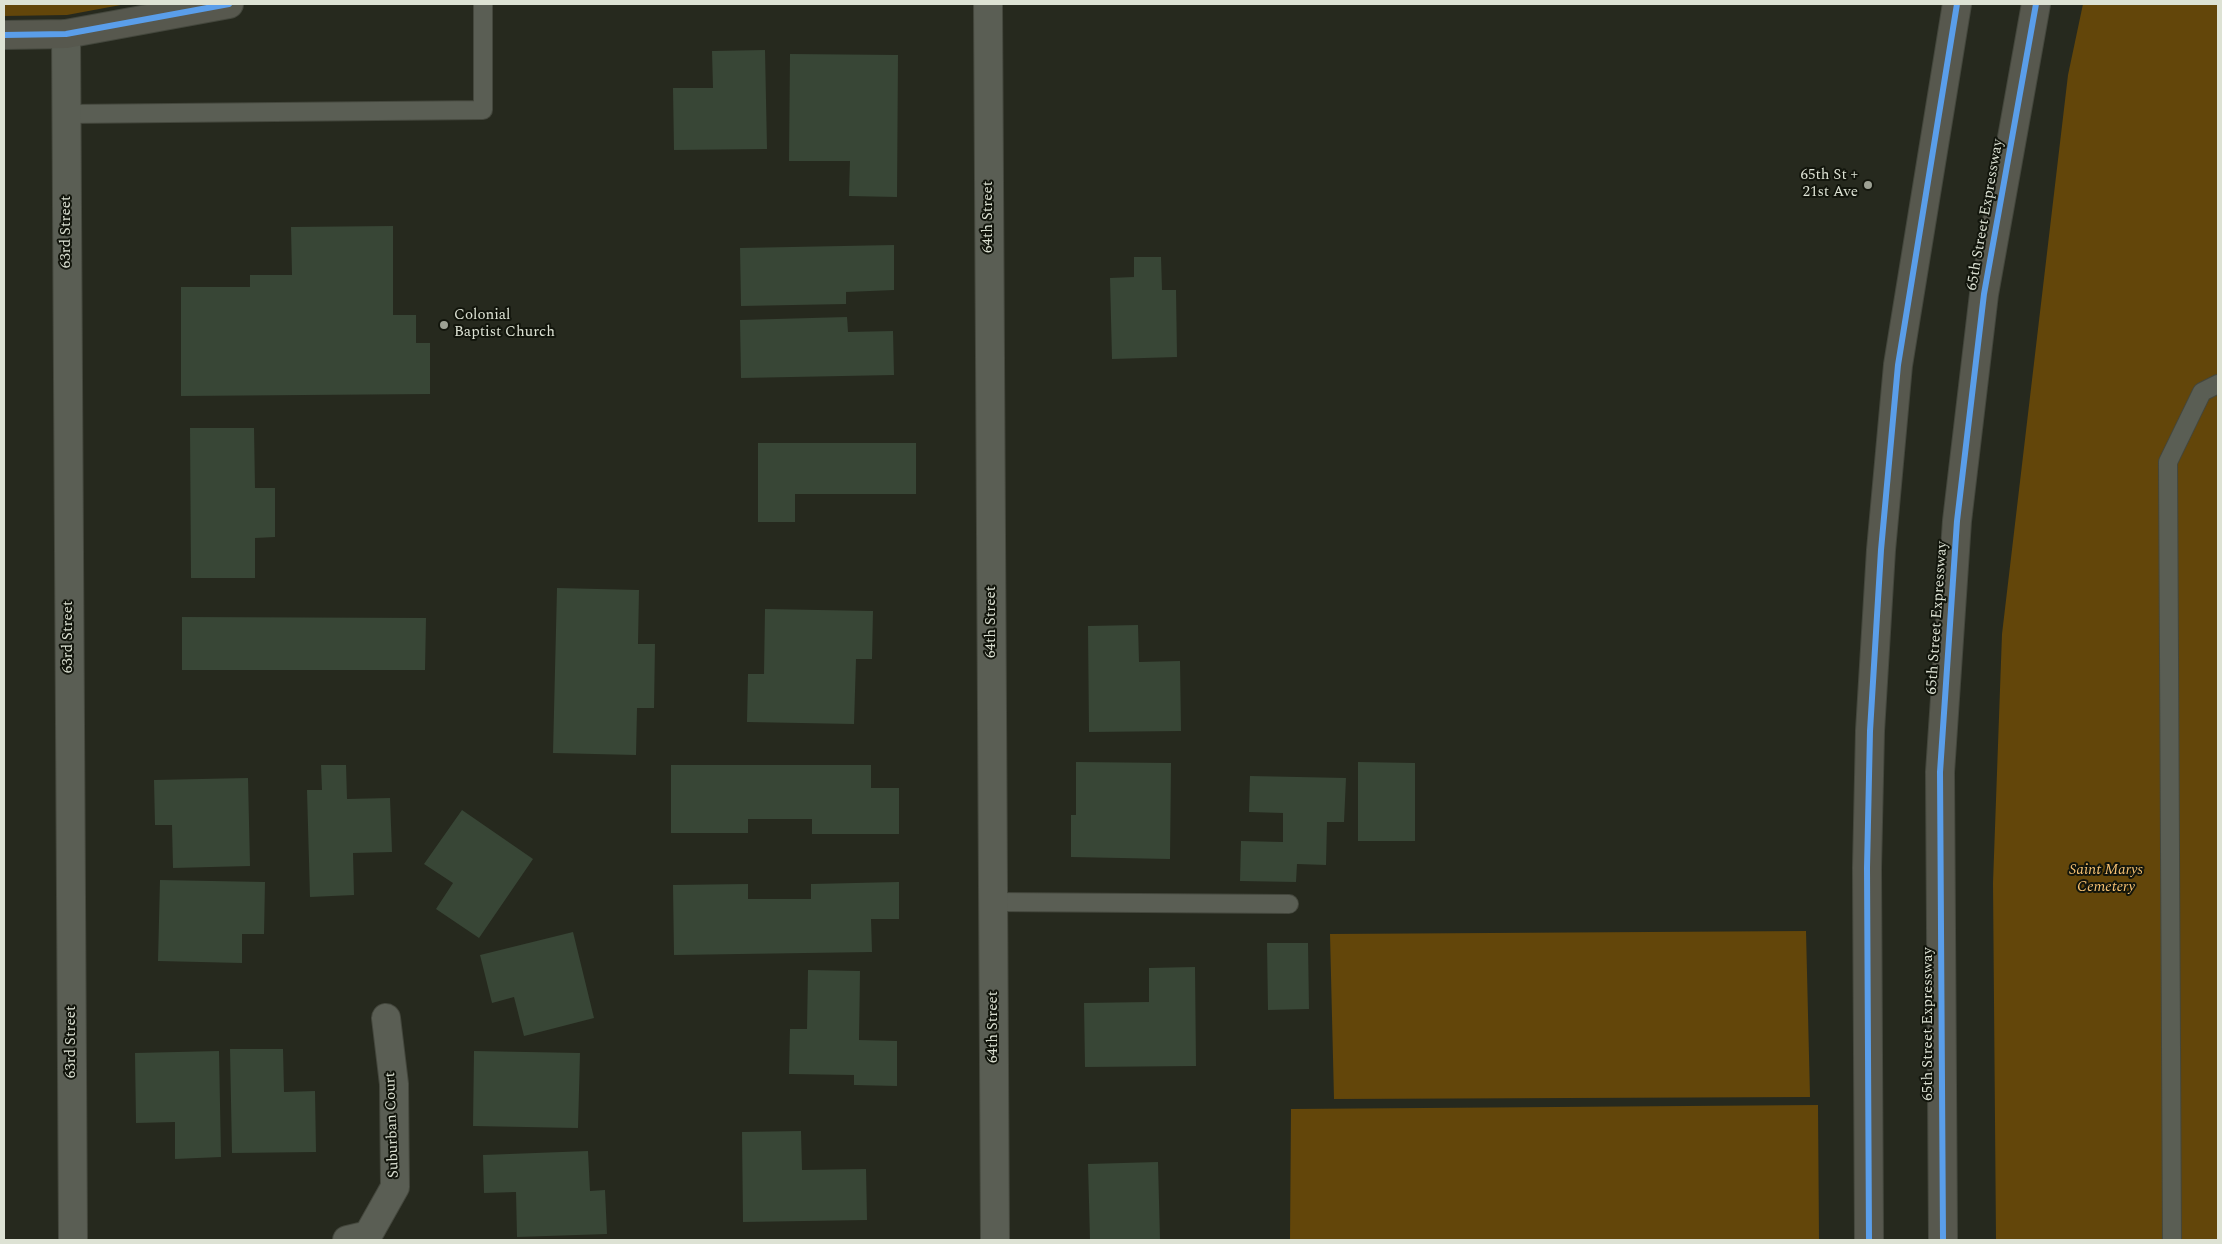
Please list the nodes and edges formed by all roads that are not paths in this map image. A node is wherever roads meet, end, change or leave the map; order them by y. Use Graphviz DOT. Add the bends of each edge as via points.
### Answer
graph roads {
  1 [pos="229,4"];
  2 [pos="483,4"];
  3 [pos="988,4"];
  4 [pos="1957,4"];
  5 [pos="2036,4"];
  6 [pos="66,34"];
  7 [pos="4,35"];
  8 [pos="67,114"];
  9 [pos="2218,384"];
  10 [pos="993,902"];
  11 [pos="1289,904"];
  12 [pos="386,1018"];
  13 [pos="73,1240"];
  14 [pos="347,1240"];
  15 [pos="995,1240"];
  16 [pos="1869,1240"];
  17 [pos="1943,1240"];
  18 [pos="2172,1240"];
  1 -- 6 [label="main road"];
  2 -- 8 [label="lane" via="483,110"];
  3 -- 10 [label="street, 64th Street"];
  4 -- 16 [label="main road" via="1898,365 1881,550 1870,731 1867,868"];
  5 -- 17 [label="main road, 65th Street Expressway" via="1984,294 1957,522 1940,772"];
  6 -- 7 [label="main road"];
  6 -- 8 [label="street, 63rd Street"];
  8 -- 13 [label="street, 63rd Street"];
  9 -- 18 [label="lane" via="2202,392 2168,462"];
  10 -- 11 [label="lane"];
  10 -- 15 [label="street, 64th Street"];
  12 -- 14 [label="street, Suburban Court" via="394,1084 395,1186 368,1234"];
}
